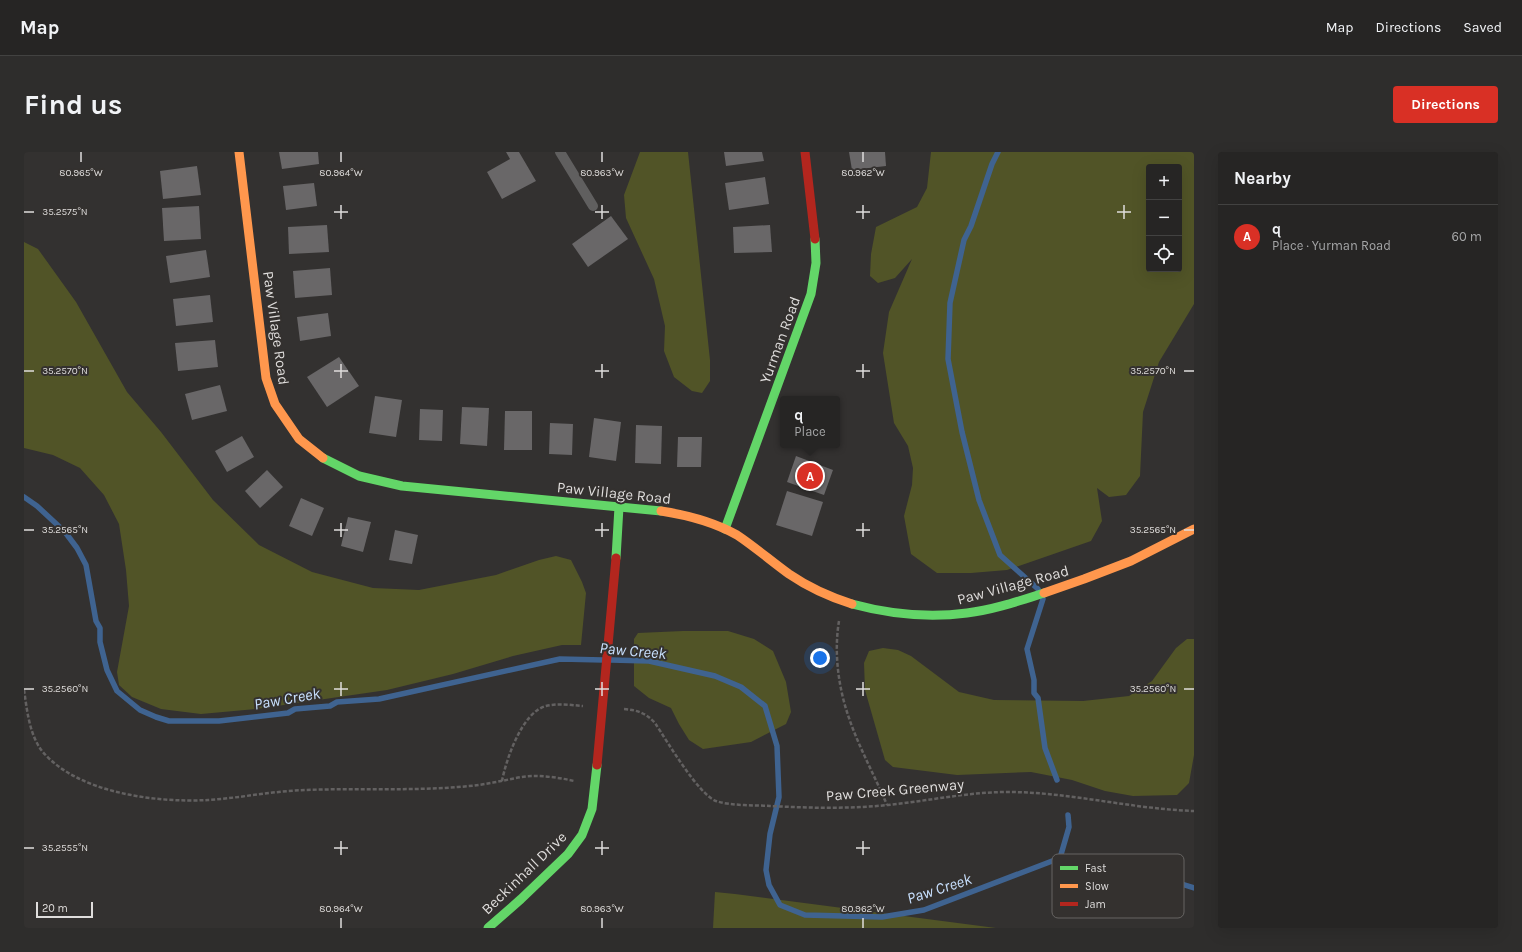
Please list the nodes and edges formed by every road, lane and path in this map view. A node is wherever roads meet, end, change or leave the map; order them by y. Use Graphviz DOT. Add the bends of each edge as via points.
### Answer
graph roads {
  1 [pos="239,152"];
  2 [pos="560,152"];
  3 [pos="805,152"];
  4 [pos="593,206"];
  5 [pos="619,507"];
  6 [pos="725,529"];
  7 [pos="1194,529"];
  8 [pos="839,621"];
  9 [pos="24,690"];
  10 [pos="588,706"];
  11 [pos="617,708"];
  12 [pos="502,781"];
  13 [pos="574,781"];
  14 [pos="887,805"];
  15 [pos="1194,812"];
  16 [pos="488,928"];
  1 -- 5 [label="street, Paw Village Road" via="266,378 275,404 299,439 326,460 359,476 402,486"];
  2 -- 4 [label="lane"];
  3 -- 6 [label="street, Yurman Road" via="815,233 816,263 811,294"];
  5 -- 6 [label="street, Paw Village Road" via="692,516"];
  5 -- 16 [label="street, Beckinhall Drive" via="600,744 592,809 582,835 568,854"];
  6 -- 7 [label="street, Paw Village Road" via="809,586 856,606 915,616 964,614 1058,589 1147,554"];
  8 -- 14 [label="path" via="836,655 847,712"];
  9 -- 12 [label="path" via="33,733 42,749 55,763 70,774 88,782 129,795 207,800 304,790 442,788"];
  10 -- 12 [label="path" via="544,706 532,715 515,739"];
  11 -- 14 [label="path, Paw Creek Greenway" via="638,711 648,716 696,784 706,796 716,801 828,808"];
  12 -- 13 [label="path" via="534,776"];
  14 -- 15 [label="path, Paw Creek Greenway" via="967,794 1007,792"];
}
